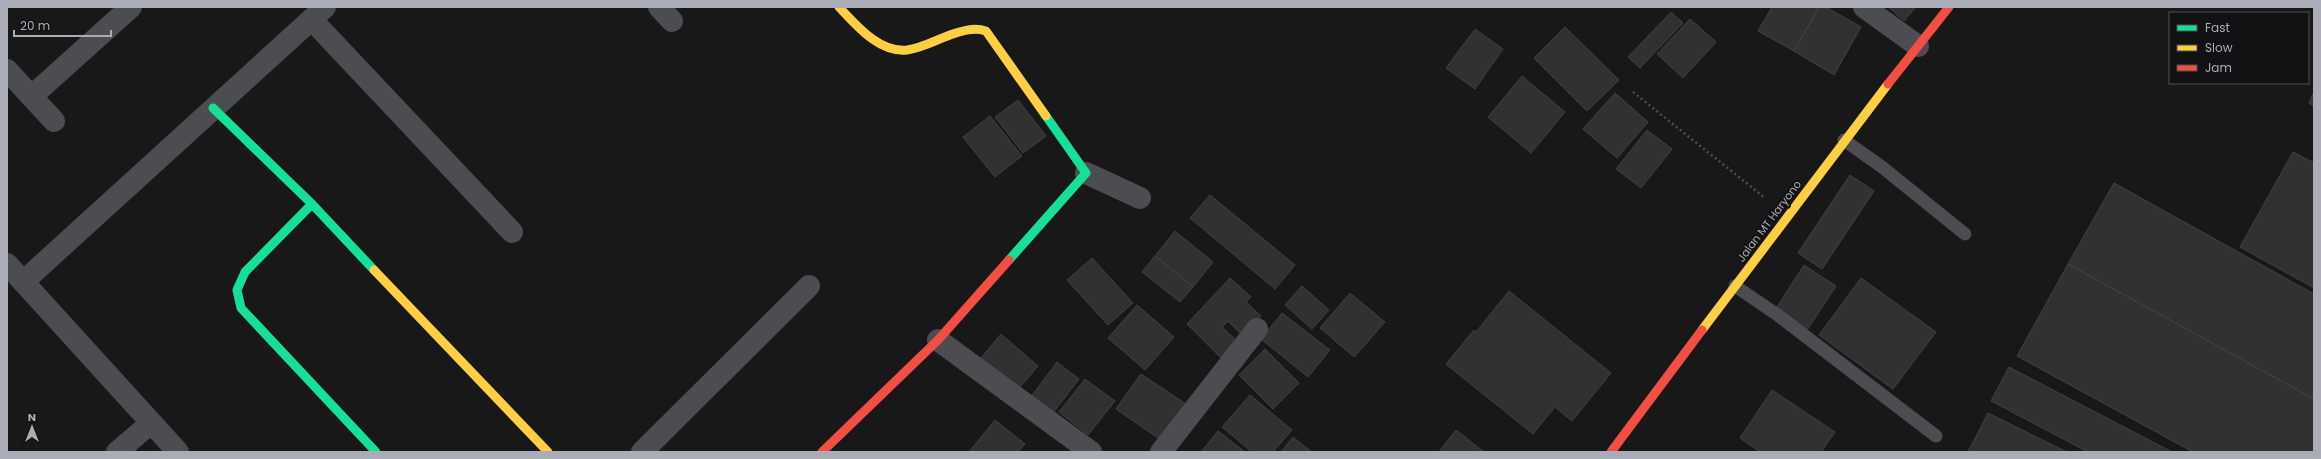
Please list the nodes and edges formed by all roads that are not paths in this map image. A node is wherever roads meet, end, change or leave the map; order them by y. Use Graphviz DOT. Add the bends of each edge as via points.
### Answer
graph roads {
  1 [pos="131,7"];
  2 [pos="839,7"];
  3 [pos="1864,7"];
  4 [pos="1949,7"];
  5 [pos="318,13"];
  6 [pos="1918,46"];
  7 [pos="7,70"];
  8 [pos="32,96"];
  9 [pos="213,108"];
  10 [pos="54,121"];
  11 [pos="1844,140"];
  12 [pos="1086,173"];
  13 [pos="1140,198"];
  14 [pos="312,204"];
  15 [pos="512,232"];
  16 [pos="1964,234"];
  17 [pos="7,264"];
  18 [pos="24,281"];
  19 [pos="810,286"];
  20 [pos="1735,286"];
  21 [pos="1257,329"];
  22 [pos="938,340"];
  23 [pos="151,423"];
  24 [pos="1936,436"];
  25 [pos="117,452"];
  26 [pos="178,452"];
  27 [pos="376,452"];
  28 [pos="548,452"];
  29 [pos="642,452"];
  30 [pos="822,452"];
  31 [pos="1091,452"];
  32 [pos="1161,452"];
  33 [pos="1611,452"];
  1 -- 8 [label="street"];
  2 -- 12 [label="street" via="878,42 902,50 964,30 978,28 986,32"];
  3 -- 6 [label="street"];
  4 -- 6 [label="street, Jalan MT Haryono"];
  5 -- 9 [label="street"];
  5 -- 15 [label="street"];
  6 -- 11 [label="street, Jalan MT Haryono"];
  7 -- 8 [label="street"];
  8 -- 10 [label="street"];
  9 -- 14 [label="street"];
  9 -- 18 [label="street"];
  11 -- 16 [label="lane" via="1882,167"];
  11 -- 20 [label="street, Jalan MT Haryono"];
  12 -- 13 [label="street"];
  12 -- 22 [label="street"];
  14 -- 27 [label="street" via="245,272 237,290 241,308"];
  14 -- 28 [label="street"];
  17 -- 18 [label="street"];
  18 -- 23 [label="street"];
  19 -- 29 [label="street"];
  20 -- 24 [label="lane" via="1779,316"];
  20 -- 33 [label="street, Jalan MT Haryono"];
  21 -- 32 [label="street"];
  22 -- 30 [label="street"];
  22 -- 31 [label="street"];
  23 -- 25 [label="street"];
  23 -- 26 [label="street"];
}
